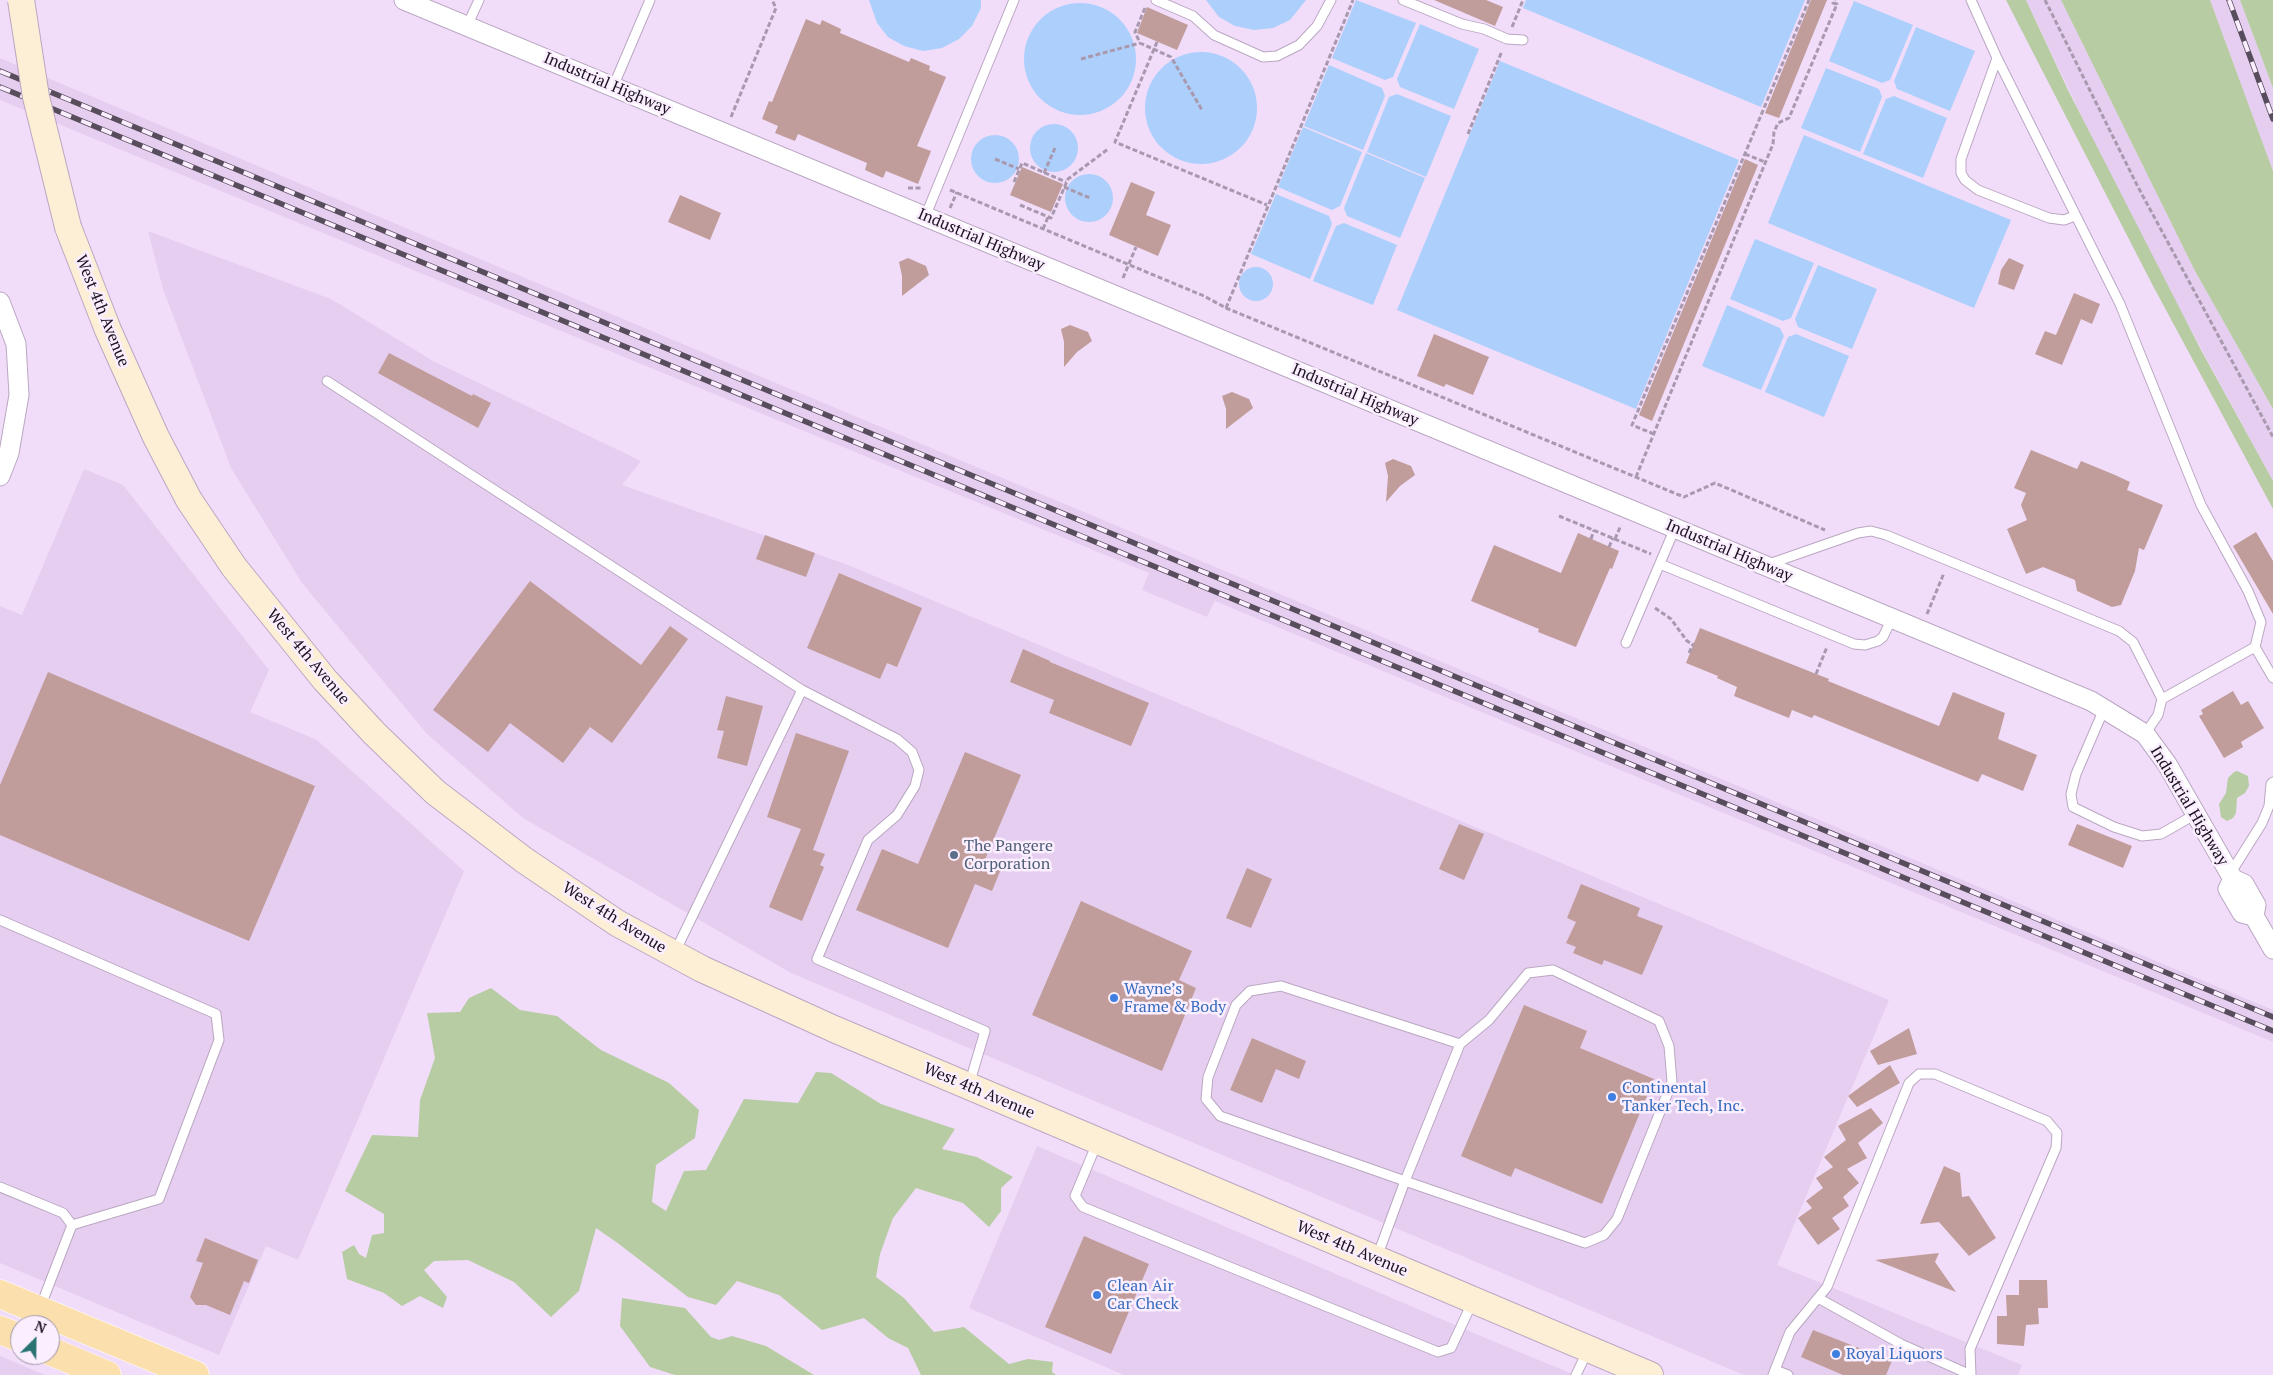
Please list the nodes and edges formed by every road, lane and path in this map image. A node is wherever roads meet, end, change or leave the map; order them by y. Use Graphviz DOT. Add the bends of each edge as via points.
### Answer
graph roads {
  1 [pos="21,0"];
  2 [pos="404,0"];
  3 [pos="479,0"];
  4 [pos="650,0"];
  5 [pos="1014,0"];
  6 [pos="1148,0"];
  7 [pos="1156,0"];
  8 [pos="1331,0"];
  9 [pos="1353,0"];
  10 [pos="1402,0"];
  11 [pos="1523,0"];
  12 [pos="1809,0"];
  13 [pos="1835,0"];
  14 [pos="1971,0"];
  15 [pos="2045,0"];
  16 [pos="1518,13"];
  17 [pos="467,26"];
  18 [pos="1523,40"];
  19 [pos="1157,42"];
  20 [pos="1139,43"];
  21 [pos="1154,50"];
  22 [pos="1501,54"];
  23 [pos="1997,58"];
  24 [pos="1081,59"];
  25 [pos="613,87"];
  26 [pos="1202,110"];
  27 [pos="731,117"];
  28 [pos="740,120"];
  29 [pos="1468,134"];
  30 [pos="1055,148"];
  31 [pos="1108,149"];
  32 [pos="1745,154"];
  33 [pos="995,159"];
  34 [pos="1766,162"];
  35 [pos="1018,168"];
  36 [pos="1045,171"];
  37 [pos="1014,182"];
  38 [pos="1066,182"];
  39 [pos="903,188"];
  40 [pos="1065,188"];
  41 [pos="937,189"];
  42 [pos="1090,198"];
  43 [pos="1020,205"];
  44 [pos="1267,206"];
  45 [pos="2075,216"];
  46 [pos="926,217"];
  47 [pos="1048,217"];
  48 [pos="1043,229"];
  49 [pos="1136,247"];
  50 [pos="1128,265"];
  51 [pos="1115,296"];
  52 [pos="0,302"];
  53 [pos="1226,308"];
  54 [pos="327,382"];
  55 [pos="1654,434"];
  56 [pos="2273,437"];
  57 [pos="0,476"];
  58 [pos="1636,477"];
  59 [pos="1559,516"];
  60 [pos="1675,528"];
  61 [pos="1594,530"];
  62 [pos="1613,538"];
  63 [pos="1844,538"];
  64 [pos="1591,539"];
  65 [pos="1609,547"];
  66 [pos="1948,561"];
  67 [pos="1661,562"];
  68 [pos="1764,566"];
  69 [pos="1644,602"];
  70 [pos="1892,618"];
  71 [pos="1921,630"];
  72 [pos="1833,635"];
  73 [pos="1626,643"];
  74 [pos="2255,646"];
  75 [pos="1689,653"];
  76 [pos="1816,674"];
  77 [pos="2273,678"];
  78 [pos="802,690"];
  79 [pos="2162,699"];
  80 [pos="2104,709"];
  81 [pos="2145,734"];
  82 [pos="2273,782"];
  83 [pos="2196,814"];
  84 [pos="2232,876"];
  85 [pos="0,920"];
  86 [pos="2273,949"];
  87 [pos="674,954"];
  88 [pos="1460,1044"];
  89 [pos="968,1086"];
  90 [pos="1097,1141"];
  91 [pos="1405,1181"];
  92 [pos="0,1187"];
  93 [pos="72,1225"];
  94 [pos="1376,1259"];
  95 [pos="0,1294"];
  96 [pos="1818,1298"];
  97 [pos="1473,1300"];
  98 [pos="40,1310"];
  99 [pos="1588,1349"];
  100 [pos="60,1355"];
  101 [pos="1774,1372"];
  102 [pos="107,1375"];
  103 [pos="195,1375"];
  104 [pos="1576,1375"];
  105 [pos="1650,1375"];
  106 [pos="1788,1375"];
  107 [pos="1971,1375"];
  1 -- 87 [label="main road, West 4th Avenue, bridge" via="36,97 68,226 108,330 152,428 189,500 234,567 325,680 374,733 436,792 524,860 617,922"];
  2 -- 17 [label="street, Industrial Highway"];
  3 -- 17 [label="lane"];
  4 -- 25 [label="lane"];
  5 -- 41 [label="lane"];
  6 -- 20 [label="path" via="1135,32"];
  7 -- 8 [label="lane" via="1193,16 1214,36 1263,57 1278,56 1299,45 1317,26"];
  9 -- 44 [label="path"];
  10 -- 18 [label="lane" via="1507,39"];
  11 -- 16 [label="path"];
  12 -- 32 [label="path"];
  13 -- 34 [label="path" via="1833,3 1837,4 1789,118 1778,122"];
  14 -- 23 [label="lane"];
  15 -- 56 [label="path" via="2138,186"];
  17 -- 25 [label="street, Industrial Highway"];
  19 -- 21 [label="path"];
  20 -- 21 [label="path"];
  20 -- 24 [label="path"];
  21 -- 26 [label="path" via="1172,59"];
  21 -- 44 [label="path" via="1115,142"];
  22 -- 29 [label="path"];
  23 -- 45 [label="lane"];
  23 -- 45 [label="lane" via="1961,159 1961,174 1978,190 2049,218 2064,220"];
  25 -- 46 [label="street, Industrial Highway"];
  27 -- 28 [label="path"];
  30 -- 36 [label="path"];
  31 -- 38 [label="path"];
  32 -- 34 [label="path"];
  32 -- 55 [label="path" via="1632,425"];
  33 -- 35 [label="path"];
  34 -- 55 [label="path"];
  35 -- 36 [label="path" via="1022,163"];
  35 -- 37 [label="path"];
  36 -- 38 [label="path"];
  38 -- 40 [label="path"];
  39 -- 41 [label="path"];
  40 -- 42 [label="path"];
  40 -- 47 [label="path" via="1051,218"];
  41 -- 46 [label="lane"];
  41 -- 48 [label="path" via="948,189"];
  43 -- 47 [label="path"];
  44 -- 53 [label="path"];
  45 -- 74 [label="lane" via="2120,304 2201,505 2248,591 2261,622"];
  46 -- 51 [label="street, Industrial Highway"];
  47 -- 48 [label="path"];
  48 -- 50 [label="path"];
  49 -- 50 [label="path"];
  50 -- 51 [label="path"];
  50 -- 53 [label="path"];
  51 -- 60 [label="street, Industrial Highway"];
  52 -- 57 [label="street" via="16,344 19,395 9,453"];
  53 -- 58 [label="path"];
  54 -- 78 [label="lane"];
  55 -- 58 [label="path"];
  58 -- 63 [label="path" via="1684,497 1715,483"];
  59 -- 61 [label="path"];
  60 -- 67 [label="lane"];
  60 -- 68 [label="street, Industrial Highway"];
  61 -- 62 [label="path"];
  61 -- 64 [label="path"];
  62 -- 65 [label="path"];
  62 -- 67 [label="path"];
  63 -- 66 [label="lane" via="1864,531 1878,533"];
  63 -- 68 [label="lane"];
  66 -- 71 [label="path"];
  66 -- 79 [label="lane" via="2124,634 2136,648"];
  67 -- 69 [label="lane"];
  67 -- 72 [label="lane"];
  68 -- 70 [label="street, Industrial Highway"];
  69 -- 73 [label="lane"];
  69 -- 75 [label="path" via="1668,616 1693,645"];
  70 -- 71 [label="street, Industrial Highway"];
  70 -- 72 [label="lane" via="1883,637 1874,643 1854,644"];
  71 -- 80 [label="street, Industrial Highway"];
  72 -- 76 [label="path"];
  74 -- 77 [label="lane"];
  74 -- 79 [label="lane"];
  78 -- 87 [label="lane"];
  78 -- 89 [label="lane" via="897,739 912,752 919,770 915,786 897,815 868,840 817,959 985,1031"];
  79 -- 81 [label="lane" via="2158,715"];
  80 -- 81 [label="street, Industrial Highway"];
  80 -- 83 [label="lane" via="2076,774 2071,794 2072,807 2142,836 2161,834"];
  81 -- 83 [label="street, Industrial Highway"];
  82 -- 84 [label="lane" via="2262,823"];
  83 -- 84 [label="street, Industrial Highway"];
  84 -- 86 [label="street, Industrial Highway" via="2244,884 2256,905 2254,916"];
  85 -- 93 [label="lane" via="216,1014 219,1040 159,1199"];
  87 -- 89 [label="main road, West 4th Avenue" via="834,1030"];
  88 -- 91 [label="lane"];
  88 -- 91 [label="lane" via="1281,986 1250,991 1236,1005 1208,1077 1206,1099 1220,1116"];
  88 -- 91 [label="lane" via="1489,1020 1528,973 1553,970 1659,1021 1669,1046 1672,1082 1617,1219 1604,1235 1585,1243"];
  89 -- 90 [label="main road, West 4th Avenue"];
  90 -- 94 [label="main road, West 4th Avenue"];
  90 -- 97 [label="lane" via="1075,1196 1082,1207 1438,1352 1451,1348"];
  91 -- 94 [label="lane"];
  92 -- 93 [label="lane" via="63,1213"];
  93 -- 98 [label="lane"];
  94 -- 97 [label="main road, West 4th Avenue"];
  95 -- 98 [label="main road"];
  96 -- 101 [label="lane" via="1790,1332"];
  96 -- 107 [label="lane" via="1901,1344"];
  96 -- 107 [label="lane" via="1828,1287 1909,1083 1919,1074 1935,1074 2047,1121 2057,1133 2056,1148 1970,1349"];
  97 -- 99 [label="main road, West 4th Avenue"];
  98 -- 103 [label="main road"];
  99 -- 104 [label="lane"];
  99 -- 105 [label="main road, West 4th Avenue"];
  100 -- 102 [label="main road"];
  101 -- 106 [label="lane"];
}
